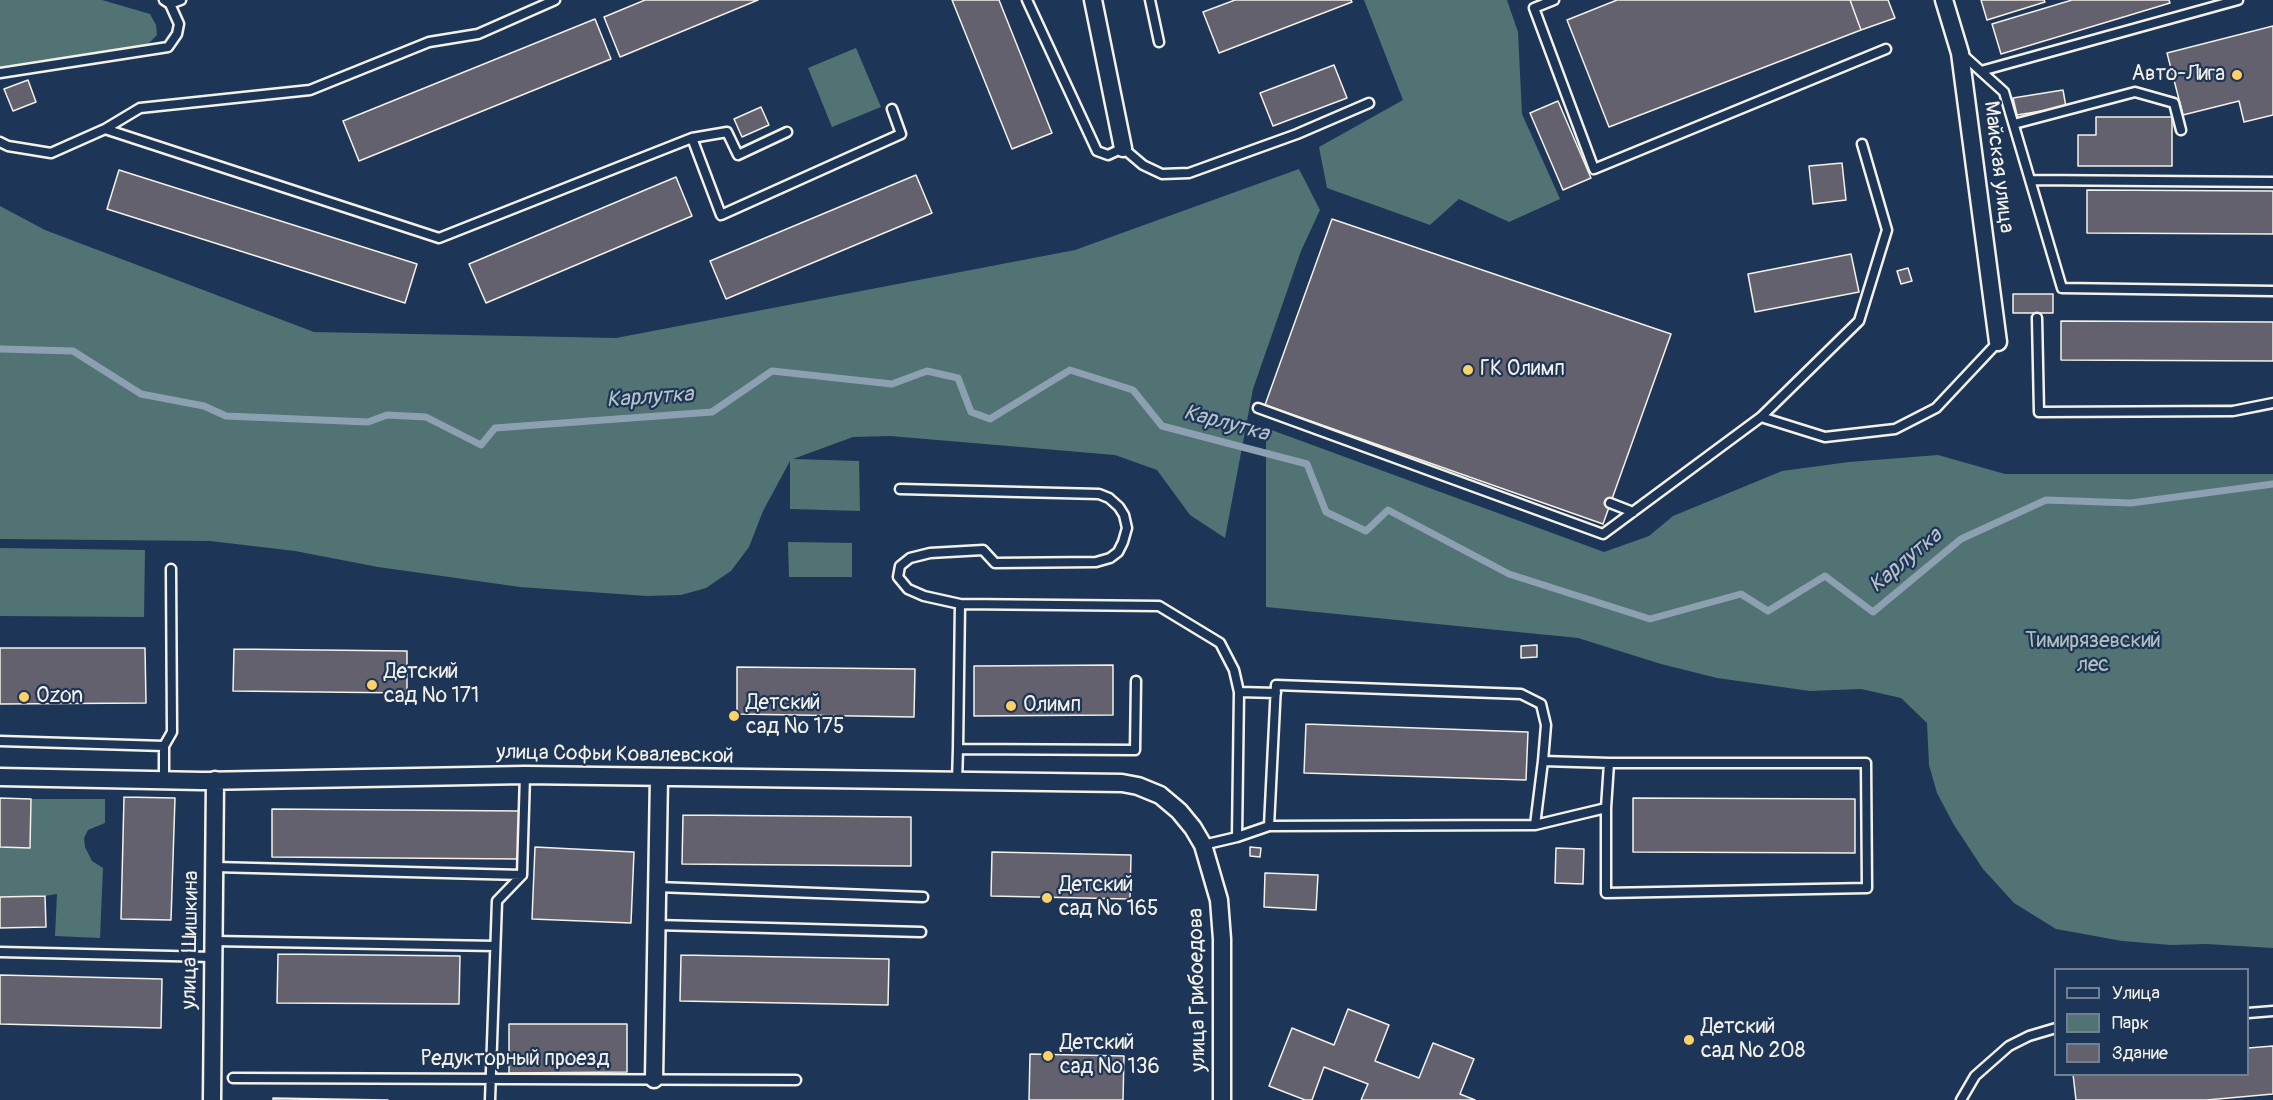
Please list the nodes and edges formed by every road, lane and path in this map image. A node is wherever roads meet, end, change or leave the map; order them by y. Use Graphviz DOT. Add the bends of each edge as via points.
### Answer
graph roads {
  1 [pos="181,0"];
  2 [pos="555,0"];
  3 [pos="1027,0"];
  4 [pos="1093,0"];
  5 [pos="1150,0"];
  6 [pos="1554,0"];
  7 [pos="1944,0"];
  8 [pos="2238,0"];
  9 [pos="167,2"];
  10 [pos="1159,42"];
  11 [pos="1886,49"];
  12 [pos="1960,53"];
  13 [pos="1980,71"];
  14 [pos="0,73"];
  15 [pos="1369,103"];
  16 [pos="892,110"];
  17 [pos="2014,124"];
  18 [pos="105,129"];
  19 [pos="2181,130"];
  20 [pos="787,132"];
  21 [pos="692,138"];
  22 [pos="0,142"];
  23 [pos="1862,144"];
  24 [pos="1123,148"];
  25 [pos="2031,180"];
  26 [pos="2273,182"];
  27 [pos="2273,291"];
  28 [pos="2037,318"];
  29 [pos="1998,342"];
  30 [pos="2273,403"];
  31 [pos="1257,408"];
  32 [pos="1761,417"];
  33 [pos="900,489"];
  34 [pos="1610,503"];
  35 [pos="1634,512"];
  36 [pos="171,569"];
  37 [pos="960,604"];
  38 [pos="1136,681"];
  39 [pos="1239,692"];
  40 [pos="1276,693"];
  41 [pos="0,741"];
  42 [pos="164,746"];
  43 [pos="958,750"];
  44 [pos="1543,761"];
  45 [pos="1609,763"];
  46 [pos="525,775"];
  47 [pos="0,777"];
  48 [pos="659,777"];
  49 [pos="164,780"];
  50 [pos="215,780"];
  51 [pos="957,781"];
  52 [pos="1606,808"];
  53 [pos="1535,825"];
  54 [pos="1269,826"];
  55 [pos="1237,837"];
  56 [pos="1203,845"];
  57 [pos="215,867"];
  58 [pos="522,875"];
  59 [pos="657,887"];
  60 [pos="922,897"];
  61 [pos="656,926"];
  62 [pos="921,932"];
  63 [pos="495,946"];
  64 [pos="213,949"];
  65 [pos="0,952"];
  66 [pos="2273,1011"];
  67 [pos="2249,1013"];
  68 [pos="2054,1028"];
  69 [pos="233,1078"];
  70 [pos="492,1078"];
  71 [pos="654,1078"];
  72 [pos="796,1080"];
  73 [pos="212,1100"];
  74 [pos="490,1100"];
  75 [pos="1222,1100"];
  76 [pos="1961,1100"];
  1 -- 9 [label="lane"];
  2 -- 18 [label="lane" via="478,34 429,42 310,90 140,108"];
  3 -- 24 [label="lane" via="1096,151 1108,155"];
  4 -- 24 [label="street"];
  5 -- 10 [label="lane"];
  6 -- 11 [label="lane" via="1534,8 1594,169"];
  7 -- 12 [label="street, Майская улица"];
  8 -- 13 [label="lane"];
  9 -- 14 [label="lane" via="179,24 168,47"];
  12 -- 13 [label="lane"];
  12 -- 29 [label="street, Майская улица"];
  13 -- 17 [label="lane" via="2004,92"];
  15 -- 24 [label="lane" via="1189,173 1162,174 1143,165"];
  16 -- 21 [label="lane" via="902,134 721,215"];
  17 -- 19 [label="lane" via="2135,92 2174,103"];
  17 -- 25 [label="lane"];
  18 -- 21 [label="lane" via="439,238"];
  18 -- 22 [label="lane" via="51,153"];
  20 -- 21 [label="lane" via="738,155 727,132"];
  23 -- 32 [label="lane" via="1887,230 1859,321"];
  25 -- 26 [label="lane"];
  25 -- 27 [label="lane" via="2062,288"];
  28 -- 30 [label="lane" via="2039,412 2233,411"];
  29 -- 32 [label="lane" via="1936,408 1895,429 1824,437"];
  31 -- 35 [label="lane" via="1603,534"];
  32 -- 35 [label="lane"];
  33 -- 37 [label="lane" via="1099,494 1109,498 1124,515 1127,528 1118,552 1096,562 995,563 983,550 920,554 900,566 898,577 908,589"];
  34 -- 35 [label="lane"];
  36 -- 42 [label="lane" via="172,732"];
  37 -- 39 [label="lane" via="1159,606 1220,643 1234,669"];
  37 -- 43 [label="lane"];
  38 -- 43 [label="lane" via="1136,750"];
  39 -- 40 [label="lane"];
  39 -- 55 [label="lane"];
  40 -- 44 [label="lane" via="1276,685 1521,694 1541,704 1546,725"];
  40 -- 54 [label="lane"];
  41 -- 42 [label="lane"];
  42 -- 49 [label="lane"];
  43 -- 51 [label="lane"];
  44 -- 45 [label="lane"];
  44 -- 53 [label="lane"];
  45 -- 52 [label="lane"];
  45 -- 52 [label="lane" via="1866,763 1867,888 1606,893"];
  46 -- 48 [label="street, улица Софьи Ковалевской"];
  46 -- 50 [label="street, улица Софьи Ковалевской"];
  46 -- 58 [label="lane"];
  47 -- 49 [label="street, улица Софьи Ковалевской"];
  48 -- 51 [label="street, улица Софьи Ковалевской"];
  48 -- 59 [label="street"];
  49 -- 50 [label="street, улица Софьи Ковалевской"];
  50 -- 57 [label="street, улица Шишкина"];
  51 -- 56 [label="street, улица Софьи Ковалевской" via="1138,786 1160,795 1179,811"];
  52 -- 53 [label="lane"];
  53 -- 54 [label="lane"];
  54 -- 55 [label="lane"];
  55 -- 56 [label="lane"];
  56 -- 75 [label="street, улица Грибоедова" via="1219,900 1222,939"];
  57 -- 58 [label="lane"];
  57 -- 64 [label="street, улица Шишкина"];
  58 -- 63 [label="lane" via="497,901"];
  59 -- 60 [label="lane"];
  59 -- 61 [label="street"];
  61 -- 62 [label="lane"];
  61 -- 71 [label="street"];
  63 -- 64 [label="lane"];
  63 -- 70 [label="lane"];
  64 -- 65 [label="lane"];
  64 -- 73 [label="street, улица Шишкина"];
  66 -- 67 [label="lane"];
  68 -- 76 [label="lane" via="2009,1046 1975,1076"];
  69 -- 70 [label="lane, Редукторный проезд"];
  70 -- 71 [label="lane, Редукторный проезд"];
  70 -- 74 [label="lane"];
  71 -- 72 [label="lane, Редукторный проезд"];
}
